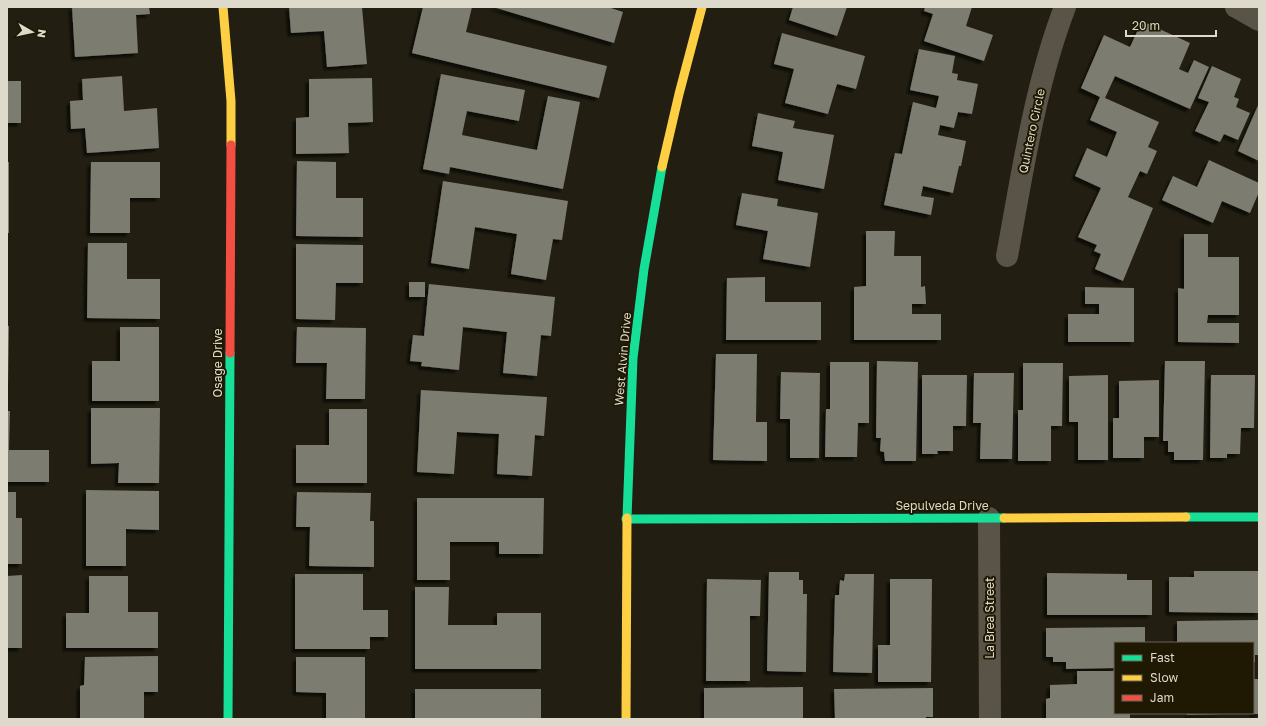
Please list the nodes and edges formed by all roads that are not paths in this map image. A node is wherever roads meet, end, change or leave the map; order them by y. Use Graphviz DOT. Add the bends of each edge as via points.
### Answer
graph roads {
  1 [pos="223,7"];
  2 [pos="702,7"];
  3 [pos="1065,7"];
  4 [pos="1236,7"];
  5 [pos="1259,20"];
  6 [pos="1007,256"];
  7 [pos="1259,517"];
  8 [pos="626,518"];
  9 [pos="989,518"];
  10 [pos="228,719"];
  11 [pos="626,719"];
  12 [pos="990,719"];
  1 -- 10 [label="street, Osage Drive" via="231,101"];
  2 -- 8 [label="street, West Alvin Drive" via="666,146 646,254 633,359"];
  3 -- 6 [label="street, Quintero Circle" via="1045,69"];
  4 -- 5 [label="street"];
  7 -- 9 [label="street, Sepulveda Drive"];
  8 -- 9 [label="street, Sepulveda Drive"];
  8 -- 11 [label="street, West Alvin Drive"];
  9 -- 12 [label="street, La Brea Street"];
}
